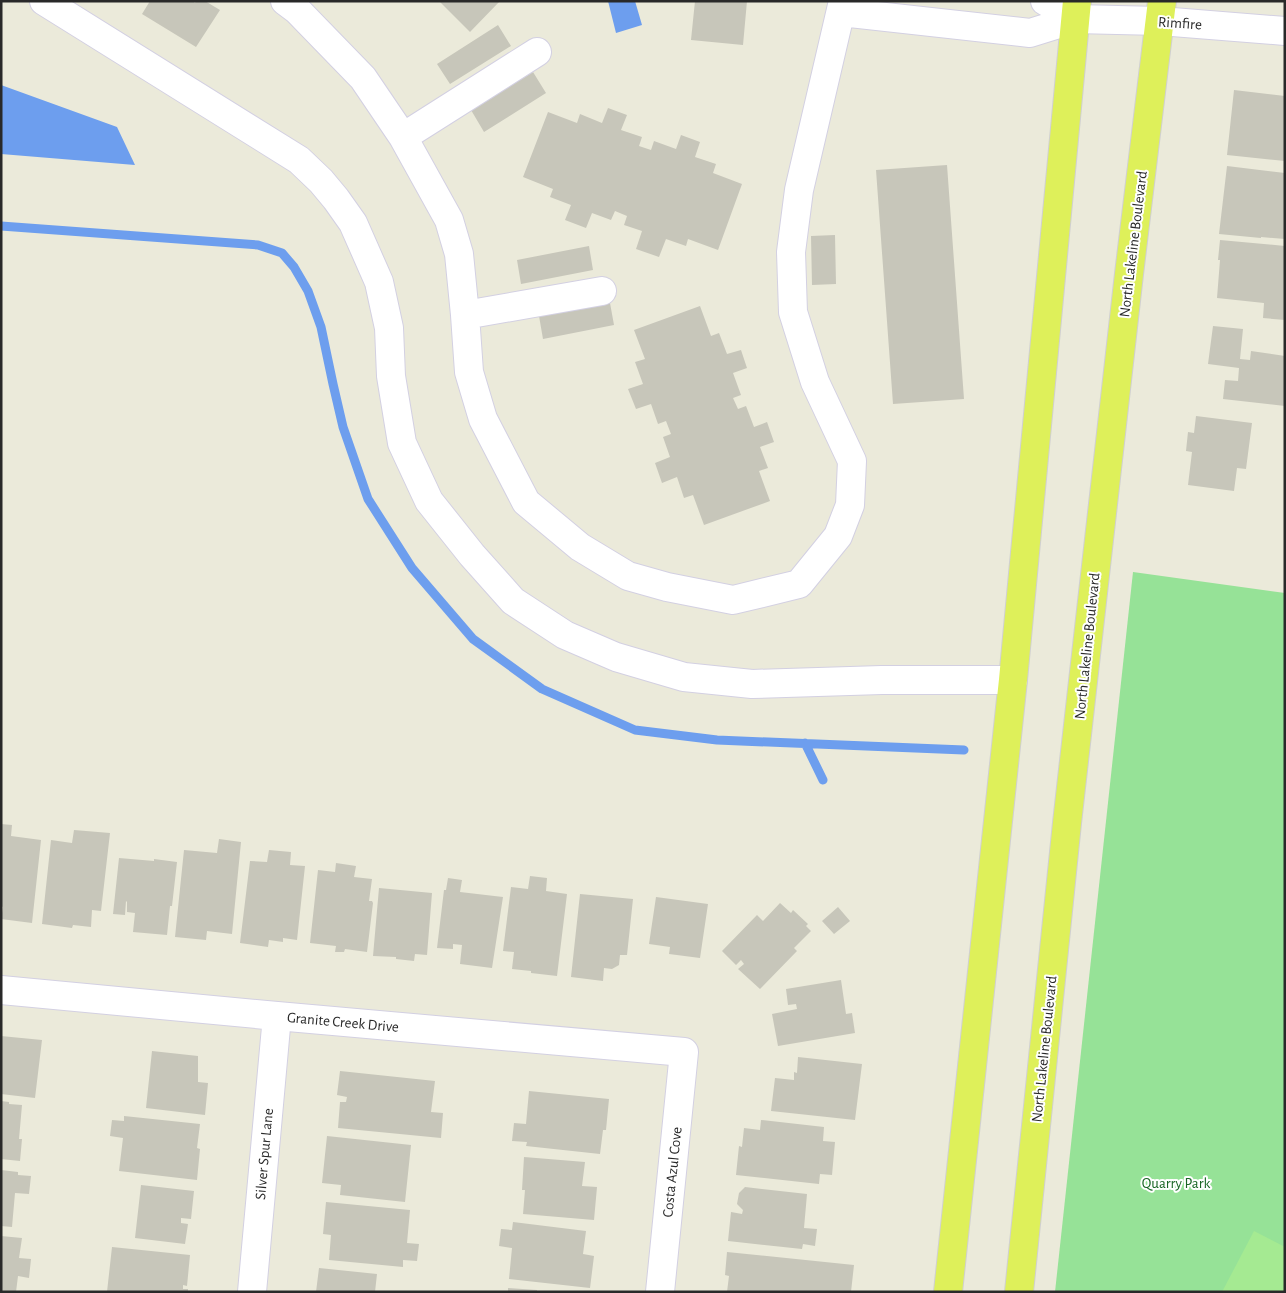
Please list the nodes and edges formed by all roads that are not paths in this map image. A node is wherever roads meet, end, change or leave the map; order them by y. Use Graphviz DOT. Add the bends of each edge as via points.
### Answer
graph roads {
  1 [pos="44,1"];
  2 [pos="285,1"];
  3 [pos="1045,1"];
  4 [pos="842,7"];
  5 [pos="1076,10"];
  6 [pos="1161,11"];
  7 [pos="1285,31"];
  8 [pos="537,52"];
  9 [pos="403,138"];
  10 [pos="602,291"];
  11 [pos="465,315"];
  12 [pos="1013,680"];
  13 [pos="1,990"];
  14 [pos="276,1016"];
  15 [pos="684,1052"];
  16 [pos="252,1292"];
  17 [pos="660,1292"];
  18 [pos="948,1292"];
  19 [pos="1019,1292"];
  1 -- 12 [label="street" via="299,160 336,199 353,224 379,282 389,328 391,376 402,444 429,501 513,601 565,635 616,657 684,678 752,684"];
  2 -- 9 [label="street" via="363,78"];
  3 -- 5 [label="street"];
  4 -- 5 [label="street" via="1030,33"];
  4 -- 11 [label="street" via="799,190 791,252 794,312 815,382 852,461 850,505 838,536 800,584 733,600 628,576 580,547 526,502 483,419 469,372"];
  5 -- 6 [label="street, Rimfire"];
  5 -- 12 [label="main road"];
  6 -- 7 [label="street, Rimfire"];
  6 -- 19 [label="main road, North Lakeline Boulevard" via="1128,274 1068,814"];
  8 -- 9 [label="street"];
  9 -- 11 [label="street" via="449,220 459,254"];
  10 -- 11 [label="street"];
  12 -- 18 [label="main road"];
  13 -- 14 [label="street, Granite Creek Drive"];
  14 -- 15 [label="street, Granite Creek Drive"];
  14 -- 16 [label="street, Silver Spur Lane"];
  15 -- 17 [label="street, Costa Azul Cove"];
}
